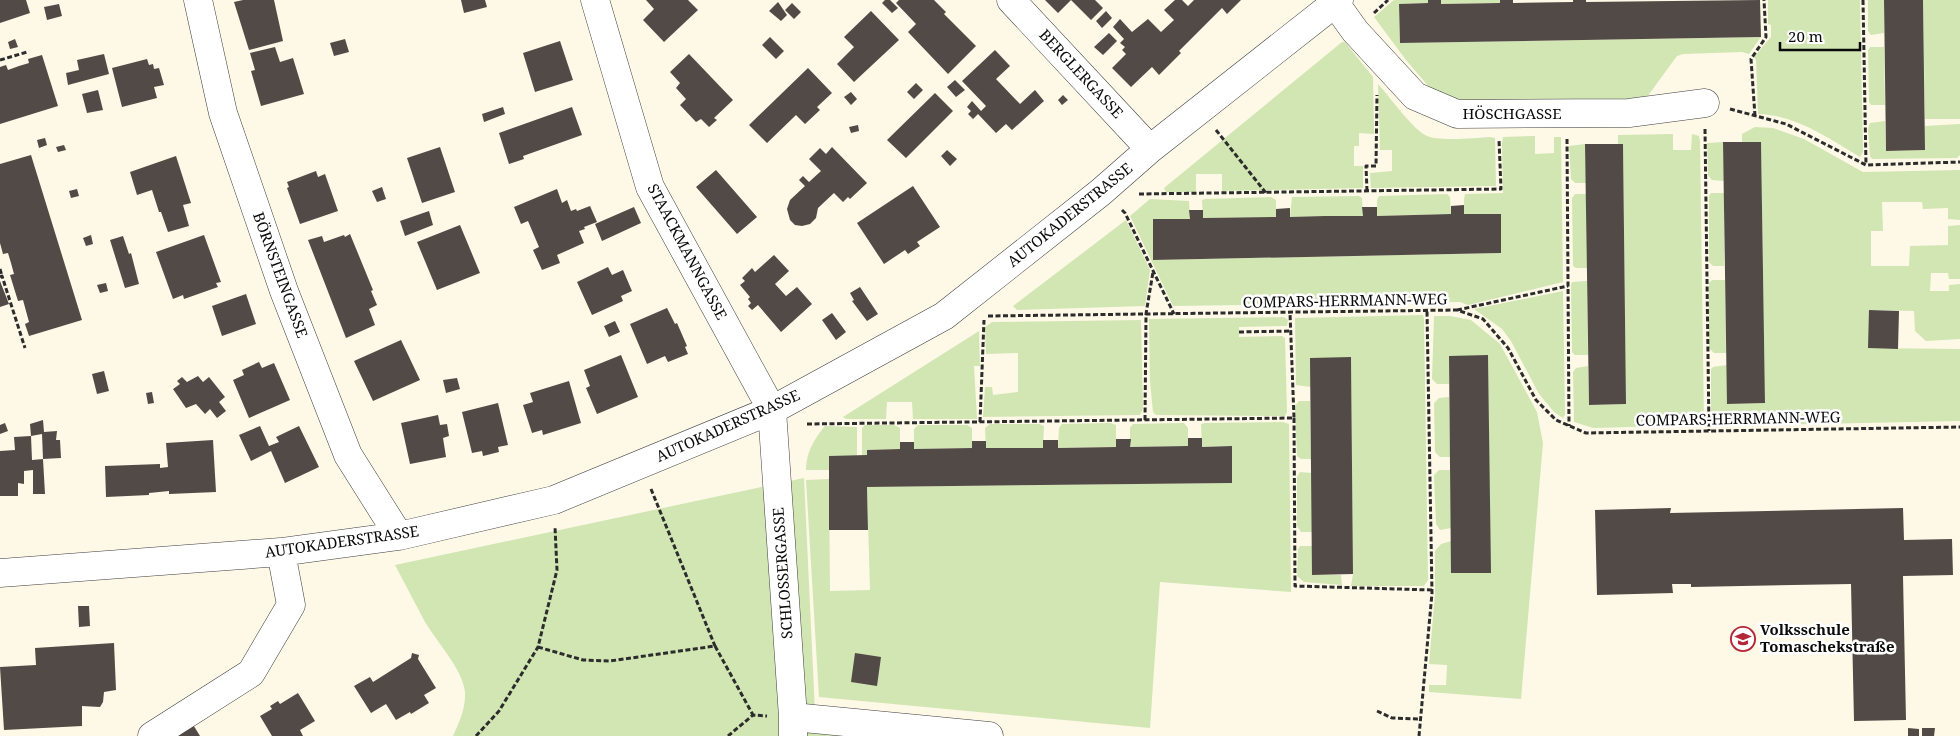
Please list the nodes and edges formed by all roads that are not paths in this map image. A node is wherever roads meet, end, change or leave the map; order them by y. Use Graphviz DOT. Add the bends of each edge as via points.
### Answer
graph roads {
  1 [pos="198,0"];
  2 [pos="595,0"];
  3 [pos="1011,0"];
  4 [pos="1337,2"];
  5 [pos="1705,103"];
  6 [pos="1150,149"];
  7 [pos="773,417"];
  8 [pos="399,536"];
  9 [pos="281,552"];
  10 [pos="0,573"];
  11 [pos="786,723"];
  12 [pos="152,736"];
  13 [pos="989,736"];
  1 -- 8 [label="street, BÖRNSTEINGASSE" via="223,112 284,291 348,455"];
  2 -- 7 [label="street, STAACKMANNGASSE" via="650,187"];
  3 -- 6 [label="street, BERGLERGASSE"];
  4 -- 5 [label="street, HÖSCHGASSE" via="1355,31 1415,96 1457,114 1629,113"];
  4 -- 6 [label="street, AUTOKADERSTRASSE"];
  6 -- 7 [label="street, AUTOKADERSTRASSE" via="1101,192 944,316"];
  7 -- 8 [label="street, AUTOKADERSTRASSE" via="554,500"];
  7 -- 11 [label="street, SCHLOSSERGASSE"];
  8 -- 9 [label="street, AUTOKADERSTRASSE"];
  9 -- 10 [label="street, AUTOKADERSTRASSE"];
  9 -- 12 [label="street" via="291,606 251,673"];
  11 -- 13 [label="street"];
}
